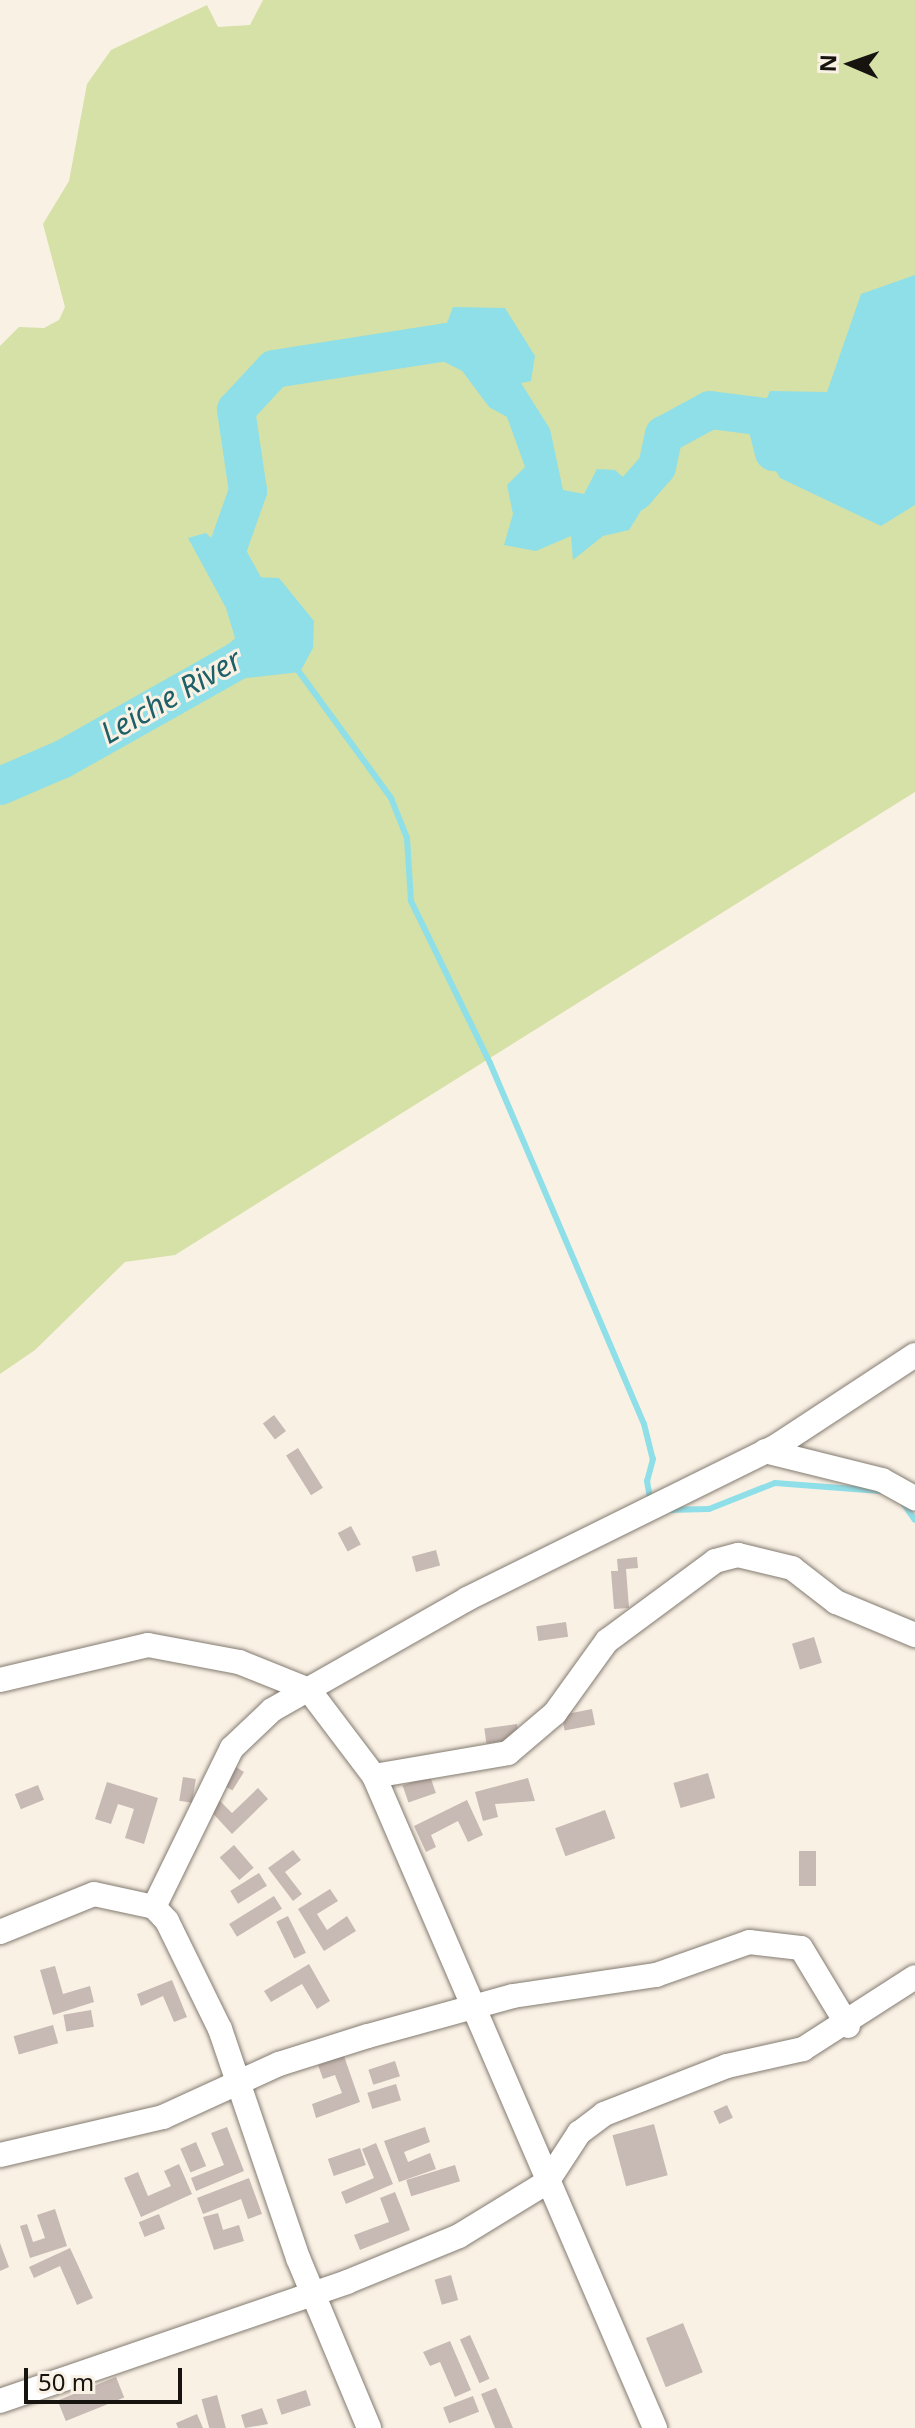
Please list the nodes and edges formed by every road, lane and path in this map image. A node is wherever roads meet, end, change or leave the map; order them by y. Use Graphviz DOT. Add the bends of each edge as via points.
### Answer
graph roads {
  1 [pos="915,1355"];
  2 [pos="765,1451"];
  3 [pos="915,1498"];
  4 [pos="915,1635"];
  5 [pos="0,1680"];
  6 [pos="309,1690"];
  7 [pos="374,1776"];
  8 [pos="154,1907"];
  9 [pos="0,1932"];
  10 [pos="915,1977"];
  11 [pos="473,2008"];
  12 [pos="848,2026"];
  13 [pos="240,2082"];
  14 [pos="0,2155"];
  15 [pos="547,2182"];
  16 [pos="312,2295"];
  17 [pos="0,2401"];
  18 [pos="369,2428"];
  19 [pos="655,2428"];
  1 -- 2 [label="street"];
  2 -- 3 [label="street" via="882,1480"];
  2 -- 6 [label="street" via="467,1599"];
  4 -- 7 [label="street" via="836,1602 792,1568 738,1555 715,1561 600,1646 555,1713 508,1753"];
  5 -- 6 [label="street" via="148,1645 239,1662"];
  6 -- 7 [label="street"];
  6 -- 8 [label="street" via="249,1727 232,1748"];
  7 -- 11 [label="street"];
  8 -- 9 [label="street" via="94,1894"];
  8 -- 13 [label="street" via="197,1978"];
  10 -- 12 [label="street"];
  11 -- 12 [label="street" via="534,1991 656,1975 749,1942 786,1940 801,1948"];
  11 -- 13 [label="street"];
  11 -- 15 [label="street"];
  12 -- 15 [label="street" via="803,2049 727,2066 604,2114 579,2133"];
  13 -- 14 [label="street" via="163,2117"];
  13 -- 16 [label="street"];
  15 -- 16 [label="street" via="459,2236"];
  15 -- 19 [label="street"];
  16 -- 17 [label="street"];
  16 -- 18 [label="street"];
}
